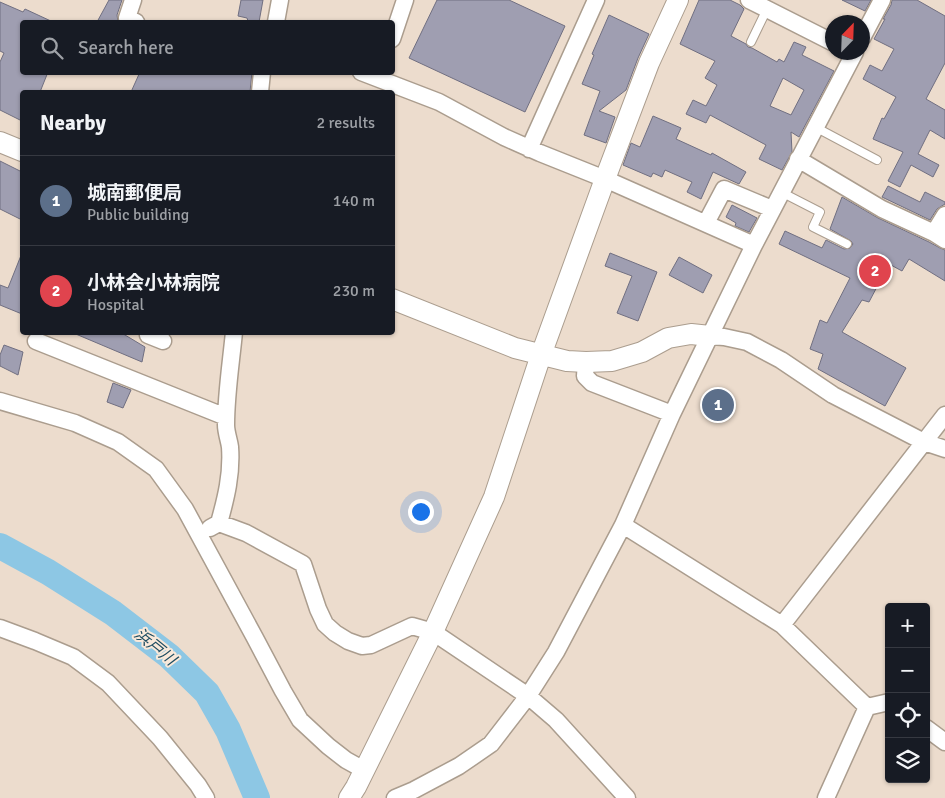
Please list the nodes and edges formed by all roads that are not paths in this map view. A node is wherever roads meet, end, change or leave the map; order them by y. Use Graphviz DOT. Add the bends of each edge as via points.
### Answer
graph roads {
  1 [pos="133,0"];
  2 [pos="280,0"];
  3 [pos="405,0"];
  4 [pos="596,0"];
  5 [pos="678,0"];
  6 [pos="750,0"];
  7 [pos="882,0"];
  8 [pos="767,9"];
  9 [pos="132,20"];
  10 [pos="276,20"];
  11 [pos="870,23"];
  12 [pos="395,30"];
  13 [pos="825,38"];
  14 [pos="751,42"];
  15 [pos="850,60"];
  16 [pos="262,75"];
  17 [pos="381,76"];
  18 [pos="260,90"];
  19 [pos="815,127"];
  20 [pos="0,142"];
  21 [pos="529,149"];
  22 [pos="20,150"];
  23 [pos="798,159"];
  24 [pos="877,160"];
  25 [pos="605,179"];
  26 [pos="781,192"];
  27 [pos="772,209"];
  28 [pos="945,215"];
  29 [pos="706,223"];
  30 [pos="939,237"];
  31 [pos="754,244"];
  32 [pos="847,244"];
  33 [pos="395,300"];
  34 [pos="234,335"];
  35 [pos="710,336"];
  36 [pos="36,341"];
  37 [pos="542,355"];
  38 [pos="586,362"];
  39 [pos="0,401"];
  40 [pos="672,414"];
  41 [pos="945,415"];
  42 [pos="226,417"];
  43 [pos="924,442"];
  44 [pos="945,449"];
  45 [pos="219,523"];
  46 [pos="623,525"];
  47 [pos="198,534"];
  48 [pos="782,625"];
  49 [pos="0,628"];
  50 [pos="433,632"];
  51 [pos="528,696"];
  52 [pos="885,703"];
  53 [pos="867,707"];
  54 [pos="930,731"];
  55 [pos="945,742"];
  56 [pos="359,788"];
  57 [pos="206,798"];
  58 [pos="395,798"];
  59 [pos="627,798"];
  60 [pos="826,798"];
  1 -- 9 [label="street" via="127,18"];
  2 -- 10 [label="street"];
  3 -- 12 [label="street"];
  4 -- 21 [label="street"];
  5 -- 25 [label="street" via="649,63"];
  6 -- 8 [label="street"];
  7 -- 11 [label="street"];
  8 -- 13 [label="street"];
  8 -- 14 [label="lane"];
  15 -- 19 [label="street"];
  16 -- 18 [label="street"];
  17 -- 21 [label="street"];
  19 -- 23 [label="street"];
  19 -- 24 [label="lane"];
  20 -- 22 [label="street"];
  21 -- 25 [label="street"];
  23 -- 26 [label="street"];
  23 -- 30 [label="street"];
  25 -- 29 [label="street"];
  25 -- 37 [label="street"];
  26 -- 27 [label="street"];
  26 -- 32 [label="lane" via="820,212 813,226"];
  27 -- 29 [label="street" via="724,189"];
  27 -- 31 [label="street"];
  28 -- 30 [label="street"];
  29 -- 31 [label="street"];
  31 -- 35 [label="street"];
  33 -- 37 [label="street" via="515,348"];
  34 -- 42 [label="street"];
  35 -- 38 [label="street" via="691,334 668,338 642,352 612,361"];
  35 -- 40 [label="street"];
  35 -- 43 [label="street" via="747,342 781,360 833,396"];
  36 -- 42 [label="street"];
  37 -- 38 [label="street"];
  37 -- 50 [label="street" via="494,497"];
  38 -- 40 [label="street" via="585,376 592,383"];
  39 -- 47 [label="street" via="75,423 118,442 156,469 185,509"];
  40 -- 46 [label="street"];
  41 -- 43 [label="street"];
  42 -- 45 [label="street" via="230,477"];
  43 -- 44 [label="street"];
  43 -- 48 [label="street"];
  45 -- 47 [label="street"];
  45 -- 50 [label="street" via="246,533 304,564 325,624 348,641 362,646 371,645 412,626"];
  46 -- 48 [label="street"];
  46 -- 51 [label="street" via="556,652"];
  47 -- 56 [label="street" via="300,720 346,760"];
  48 -- 53 [label="street"];
  49 -- 57 [label="street" via="73,657 108,683 160,738"];
  50 -- 51 [label="street"];
  50 -- 56 [label="street"];
  51 -- 58 [label="street" via="490,744 459,766"];
  51 -- 59 [label="street" via="556,720"];
  52 -- 53 [label="street"];
  53 -- 60 [label="street"];
  54 -- 55 [label="street"];
}
